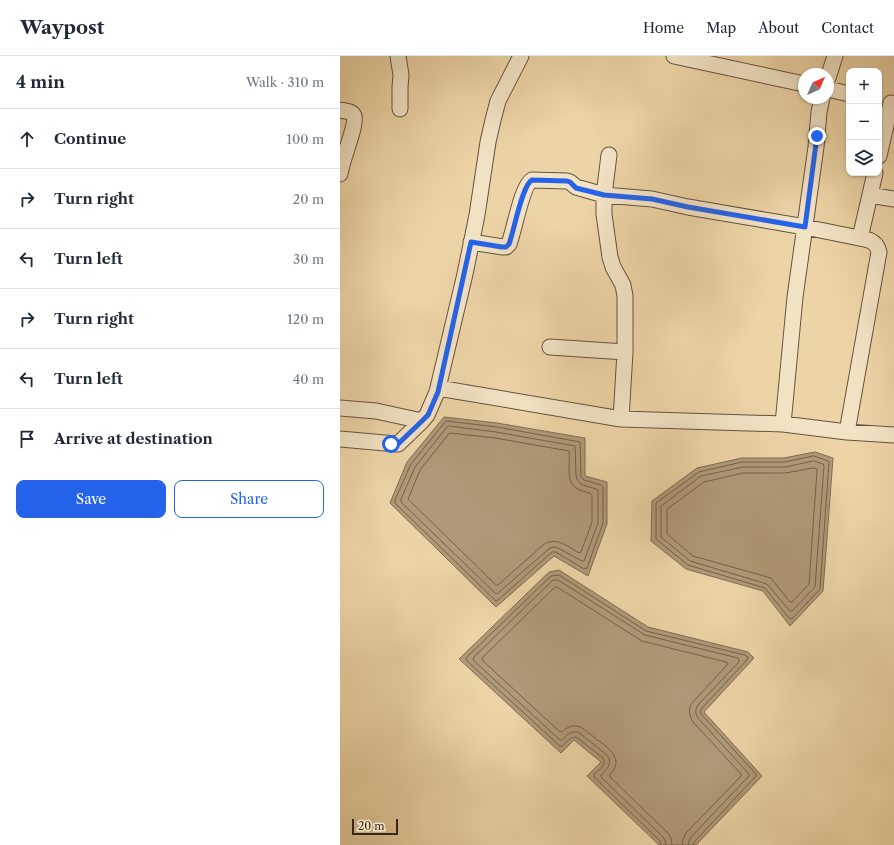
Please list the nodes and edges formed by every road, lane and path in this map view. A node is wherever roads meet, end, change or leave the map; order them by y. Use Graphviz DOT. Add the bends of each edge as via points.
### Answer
graph roads {
  1 [pos="398,56"];
  2 [pos="521,56"];
  3 [pos="674,56"];
  4 [pos="835,56"];
  5 [pos="831,68"];
  6 [pos="798,83"];
  7 [pos="834,90"];
  8 [pos="846,93"];
  9 [pos="888,103"];
  10 [pos="821,104"];
  11 [pos="400,109"];
  12 [pos="340,110"];
  13 [pos="882,140"];
  14 [pos="609,156"];
  15 [pos="340,174"];
  16 [pos="874,176"];
  17 [pos="604,195"];
  18 [pos="870,195"];
  19 [pos="894,199"];
  20 [pos="805,227"];
  21 [pos="860,238"];
  22 [pos="471,242"];
  23 [pos="550,347"];
  24 [pos="625,352"];
  25 [pos="438,388"];
  26 [pos="340,408"];
  27 [pos="621,419"];
  28 [pos="422,421"];
  29 [pos="783,424"];
  30 [pos="847,432"];
  31 [pos="894,435"];
  32 [pos="340,439"];
  1 -- 11 [label="street" via="401,75"];
  2 -- 22 [label="street" via="498,101 488,142"];
  3 -- 6 [label="street"];
  4 -- 5 [label="street"];
  7 -- 8 [label="street"];
  9 -- 13 [label="street"];
  10 -- 20 [label="street"];
  12 -- 15 [label="street" via="351,112 354,120"];
  14 -- 17 [label="street"];
  16 -- 18 [label="street"];
  17 -- 20 [label="street" via="652,199"];
  17 -- 22 [label="street" via="576,188 567,181 532,180 527,184 523,195 509,244 502,247"];
  17 -- 24 [label="street" via="610,257 623,285 625,296"];
  18 -- 19 [label="street"];
  18 -- 21 [label="street"];
  20 -- 21 [label="street"];
  20 -- 29 [label="street" via="795,297"];
  21 -- 30 [label="street" via="874,243 879,252"];
  22 -- 25 [label="street"];
  23 -- 24 [label="street"];
  24 -- 27 [label="street"];
  25 -- 27 [label="street"];
  25 -- 28 [label="street" via="428,415"];
  26 -- 28 [label="street" via="376,411"];
  27 -- 29 [label="street"];
  28 -- 32 [label="street" via="398,444"];
  29 -- 30 [label="street"];
  30 -- 31 [label="street"];
}
